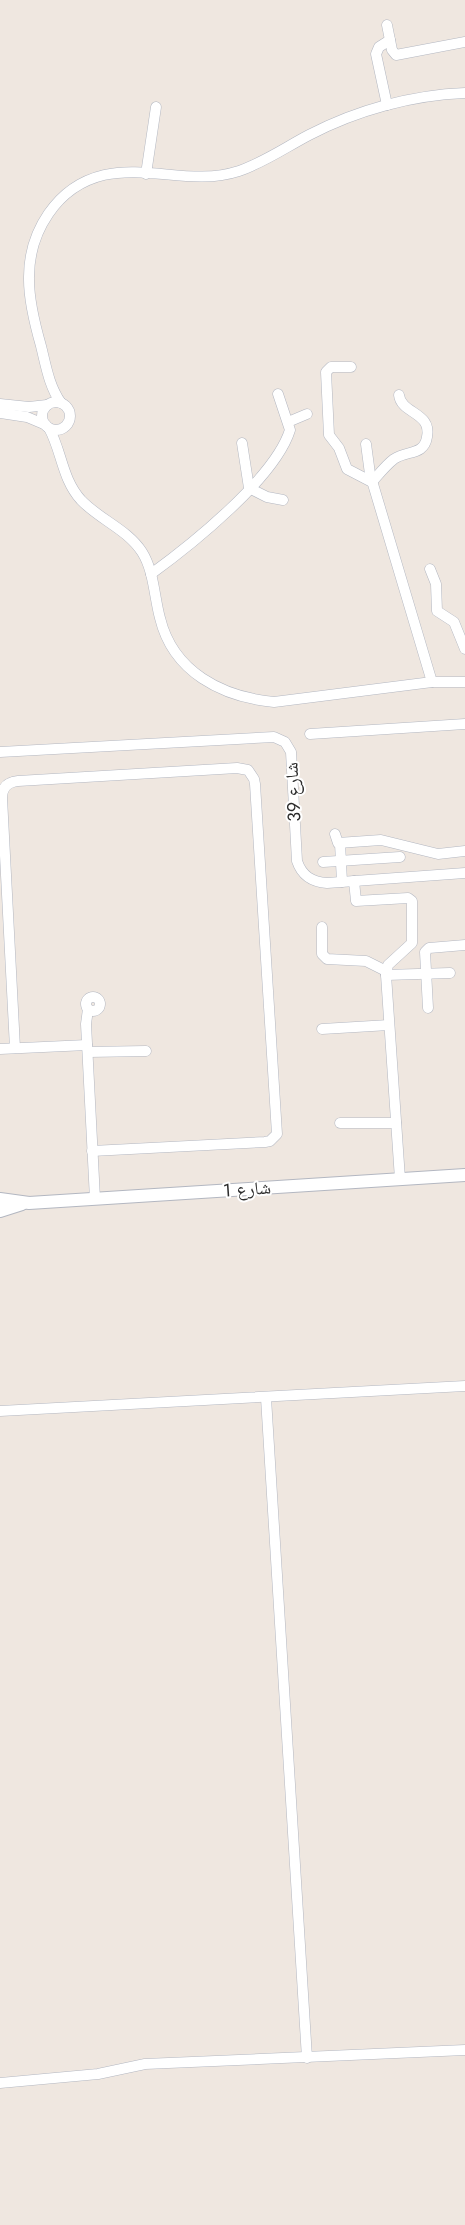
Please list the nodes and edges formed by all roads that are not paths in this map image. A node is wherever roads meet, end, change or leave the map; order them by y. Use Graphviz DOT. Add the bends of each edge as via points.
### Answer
graph roads {
  1 [pos="387,25"];
  2 [pos="390,40"];
  3 [pos="465,42"];
  4 [pos="465,93"];
  5 [pos="387,105"];
  6 [pos="156,108"];
  7 [pos="146,174"];
  8 [pos="351,367"];
  9 [pos="278,394"];
  10 [pos="399,394"];
  11 [pos="0,404"];
  12 [pos="52,404"];
  13 [pos="0,413"];
  14 [pos="307,414"];
  15 [pos="288,422"];
  16 [pos="47,426"];
  17 [pos="61,428"];
  18 [pos="242,443"];
  19 [pos="366,444"];
  20 [pos="58,447"];
  21 [pos="372,482"];
  22 [pos="249,488"];
  23 [pos="283,500"];
  24 [pos="430,569"];
  25 [pos="151,574"];
  26 [pos="465,649"];
  27 [pos="432,682"];
  28 [pos="465,682"];
  29 [pos="465,724"];
  30 [pos="310,734"];
  31 [pos="0,752"];
  32 [pos="465,851"];
  33 [pos="400,857"];
  34 [pos="341,861"];
  35 [pos="324,862"];
  36 [pos="465,873"];
  37 [pos="354,881"];
  38 [pos="342,882"];
  39 [pos="322,926"];
  40 [pos="465,946"];
  41 [pos="386,973"];
  42 [pos="450,973"];
  43 [pos="426,974"];
  44 [pos="428,1008"];
  45 [pos="88,1009"];
  46 [pos="389,1025"];
  47 [pos="322,1029"];
  48 [pos="15,1048"];
  49 [pos="0,1049"];
  50 [pos="87,1049"];
  51 [pos="146,1051"];
  52 [pos="340,1123"];
  53 [pos="396,1123"];
  54 [pos="92,1152"];
  55 [pos="465,1175"];
  56 [pos="400,1179"];
  57 [pos="95,1198"];
  58 [pos="0,1199"];
  59 [pos="29,1203"];
  60 [pos="0,1211"];
  61 [pos="465,1386"];
  62 [pos="266,1398"];
  63 [pos="0,1411"];
  64 [pos="465,2050"];
  65 [pos="307,2058"];
  66 [pos="0,2083"];
  1 -- 2 [label="street"];
  2 -- 3 [label="street" via="392,52 398,55"];
  2 -- 5 [label="street" via="379,47 376,54"];
  4 -- 5 [label="street"];
  5 -- 7 [label="street" via="334,122 253,166 233,173 191,178"];
  6 -- 7 [label="street"];
  7 -- 12 [label="street" via="123,172 86,181 56,203 36,237 30,258 30,293"];
  8 -- 21 [label="street" via="327,370 328,430 347,469"];
  9 -- 15 [label="street"];
  10 -- 21 [label="street" via="402,404 421,416 428,437 422,449 397,457"];
  11 -- 12 [label="street" via="29,408"];
  12 -- 16 [label="street" via="42,413"];
  12 -- 17 [label="street" via="69,413 68,422"];
  13 -- 16 [label="street" via="27,417"];
  14 -- 15 [label="street"];
  15 -- 22 [label="street" via="290,433 276,457"];
  16 -- 17 [label="street"];
  16 -- 20 [label="street"];
  17 -- 20 [label="street"];
  18 -- 22 [label="street"];
  19 -- 21 [label="street"];
  20 -- 25 [label="street" via="65,474 81,500 134,541"];
  21 -- 27 [label="street"];
  22 -- 23 [label="street"];
  22 -- 25 [label="street" via="203,535"];
  24 -- 26 [label="street" via="436,584 437,612 454,622"];
  25 -- 27 [label="street" via="160,620 174,650 196,675 230,694 274,702"];
  27 -- 28 [label="street"];
  29 -- 30 [label="street"];
  31 -- 38 [label="street, شارع 39" via="280,738 291,752 300,869 319,882"];
  32 -- 34 [label="street" via="438,854 381,840 338,838"];
  33 -- 34 [label="street"];
  34 -- 35 [label="street"];
  34 -- 38 [label="street"];
  36 -- 37 [label="street, شارع 39"];
  37 -- 38 [label="street, شارع 39"];
  37 -- 41 [label="street" via="356,901 408,898 412,901 412,943 388,965"];
  39 -- 41 [label="street" via="324,957 366,961"];
  40 -- 43 [label="street" via="427,950"];
  41 -- 43 [label="street"];
  41 -- 46 [label="street"];
  42 -- 43 [label="street"];
  43 -- 44 [label="street"];
  45 -- 50 [label="street"];
  46 -- 47 [label="street"];
  46 -- 53 [label="street"];
  48 -- 49 [label="street"];
  48 -- 50 [label="street"];
  48 -- 54 [label="street" via="2,798 7,784 238,768 248,770 255,784 277,1134 265,1142"];
  50 -- 51 [label="street"];
  50 -- 54 [label="street"];
  52 -- 53 [label="street"];
  53 -- 56 [label="street"];
  54 -- 57 [label="street"];
  55 -- 56 [label="street, شارع 1"];
  56 -- 57 [label="street, شارع 1"];
  57 -- 59 [label="street, شارع 1"];
  58 -- 59 [label="street, شارع 1"];
  59 -- 60 [label="street, شارع 1"];
  61 -- 62 [label="street"];
  62 -- 63 [label="street"];
  62 -- 65 [label="street"];
  64 -- 65 [label="street"];
  65 -- 66 [label="street" via="145,2064 98,2074"];
}
